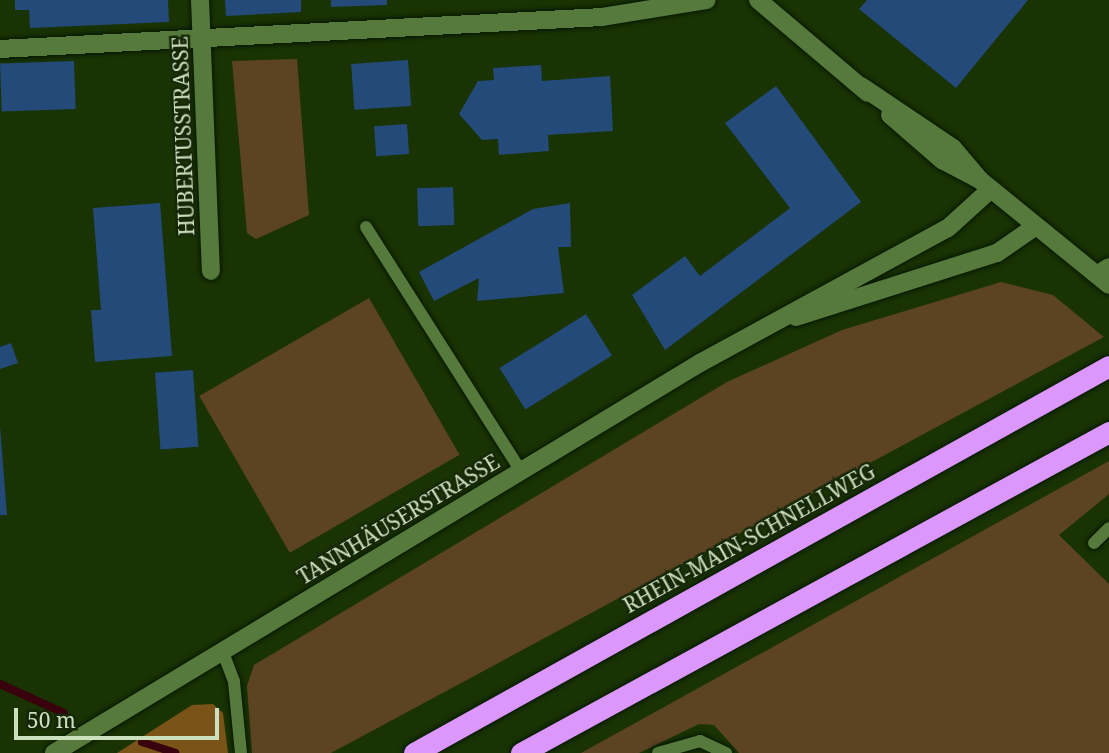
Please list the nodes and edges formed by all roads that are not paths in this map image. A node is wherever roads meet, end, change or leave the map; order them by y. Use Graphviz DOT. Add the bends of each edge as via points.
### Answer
graph roads {
  1 [pos="200,0"];
  2 [pos="707,0"];
  3 [pos="758,0"];
  4 [pos="202,34"];
  5 [pos="0,49"];
  6 [pos="986,185"];
  7 [pos="1036,226"];
  8 [pos="366,227"];
  9 [pos="211,271"];
  10 [pos="1105,276"];
  11 [pos="767,326"];
  12 [pos="1109,366"];
  13 [pos="1109,432"];
  14 [pos="522,471"];
  15 [pos="1109,528"];
  16 [pos="1094,543"];
  17 [pos="222,650"];
  18 [pos="54,753"];
  19 [pos="241,753"];
  20 [pos="414,753"];
  21 [pos="521,753"];
  22 [pos="658,753"];
  23 [pos="726,753"];
  1 -- 4 [label="street, HUBERTUSSTRASSE"];
  2 -- 4 [label="street" via="602,17"];
  3 -- 6 [label="street" via="942,160"];
  4 -- 5 [label="street"];
  4 -- 9 [label="street, HUBERTUSSTRASSE"];
  6 -- 7 [label="street"];
  6 -- 11 [label="street, TANNHÄUSERSTRASSE" via="948,228"];
  7 -- 10 [label="street"];
  7 -- 11 [label="street, TANNHÄUSERSTRASSE" via="997,253"];
  8 -- 14 [label="lane"];
  11 -- 14 [label="street, TANNHÄUSERSTRASSE"];
  12 -- 20 [label="highway, RHEIN-MAIN-SCHNELLWEG"];
  13 -- 21 [label="highway"];
  14 -- 17 [label="street, TANNHÄUSERSTRASSE"];
  15 -- 16 [label="lane"];
  17 -- 18 [label="street, TANNHÄUSERSTRASSE"];
  17 -- 19 [label="lane" via="234,682"];
  22 -- 23 [label="lane" via="699,741"];
}
